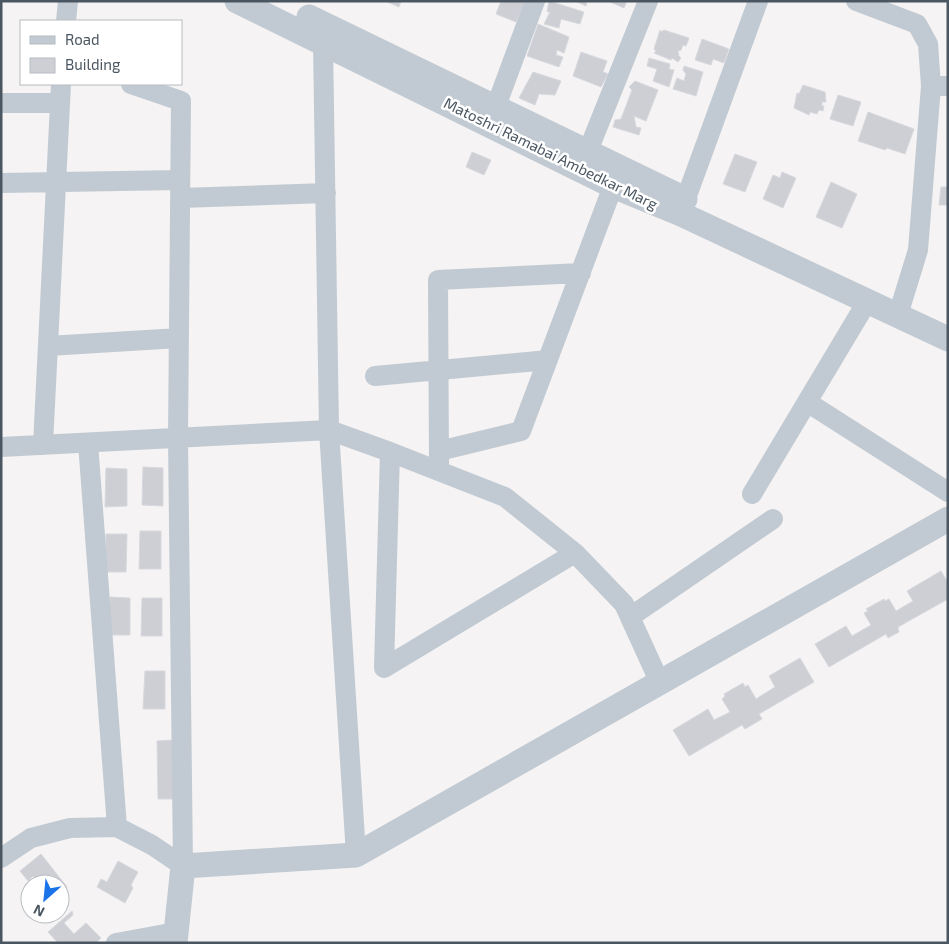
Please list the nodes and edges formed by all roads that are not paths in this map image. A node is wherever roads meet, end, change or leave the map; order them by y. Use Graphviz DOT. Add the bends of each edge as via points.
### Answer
graph roads {
  1 [pos="68,1"];
  2 [pos="238,1"];
  3 [pos="275,1"];
  4 [pos="535,1"];
  5 [pos="648,1"];
  6 [pos="758,1"];
  7 [pos="856,1"];
  8 [pos="66,20"];
  9 [pos="323,43"];
  10 [pos="134,85"];
  11 [pos="939,86"];
  12 [pos="60,93"];
  13 [pos="1,103"];
  14 [pos="493,116"];
  15 [pos="584,161"];
  16 [pos="56,182"];
  17 [pos="1,183"];
  18 [pos="613,186"];
  19 [pos="180,189"];
  20 [pos="326,193"];
  21 [pos="683,207"];
  22 [pos="581,272"];
  23 [pos="868,300"];
  24 [pos="900,307"];
  25 [pos="948,321"];
  26 [pos="179,338"];
  27 [pos="948,339"];
  28 [pos="48,346"];
  29 [pos="548,360"];
  30 [pos="438,370"];
  31 [pos="375,376"];
  32 [pos="807,402"];
  33 [pos="328,430"];
  34 [pos="178,438"];
  35 [pos="88,443"];
  36 [pos="43,445"];
  37 [pos="1,447"];
  38 [pos="439,451"];
  39 [pos="390,452"];
  40 [pos="439,471"];
  41 [pos="948,492"];
  42 [pos="752,494"];
  43 [pos="773,519"];
  44 [pos="948,519"];
  45 [pos="575,553"];
  46 [pos="630,618"];
  47 [pos="660,683"];
  48 [pos="117,827"];
  49 [pos="356,855"];
  50 [pos="1,858"];
  51 [pos="183,866"];
  52 [pos="176,937"];
  53 [pos="116,943"];
  1 -- 8 [label="street"];
  2 -- 9 [label="street, Matoshri Ramabai Ambedkar Marg"];
  3 -- 14 [label="street"];
  4 -- 14 [label="street"];
  5 -- 15 [label="street"];
  6 -- 21 [label="street"];
  7 -- 11 [label="street" via="917,24 928,44"];
  9 -- 14 [label="street, Matoshri Ramabai Ambedkar Marg"];
  9 -- 20 [label="street"];
  10 -- 19 [label="street" via="181,101"];
  11 -- 24 [label="street" via="918,250"];
  12 -- 13 [label="street"];
  12 -- 16 [label="street"];
  14 -- 15 [label="street, Matoshri Ramabai Ambedkar Marg"];
  15 -- 18 [label="street, Matoshri Ramabai Ambedkar Marg"];
  15 -- 21 [label="street"];
  16 -- 17 [label="street"];
  16 -- 19 [label="street"];
  16 -- 28 [label="street"];
  18 -- 21 [label="street, Matoshri Ramabai Ambedkar Marg"];
  18 -- 22 [label="street"];
  19 -- 20 [label="street"];
  19 -- 26 [label="street"];
  20 -- 33 [label="street"];
  21 -- 23 [label="street, Matoshri Ramabai Ambedkar Marg"];
  21 -- 24 [label="street"];
  22 -- 29 [label="street"];
  22 -- 30 [label="street" via="438,280"];
  23 -- 24 [label="street, Matoshri Ramabai Ambedkar Marg"];
  23 -- 32 [label="street"];
  24 -- 25 [label="street"];
  24 -- 27 [label="street, Matoshri Ramabai Ambedkar Marg"];
  26 -- 28 [label="street"];
  26 -- 34 [label="street"];
  28 -- 36 [label="street"];
  29 -- 30 [label="street"];
  29 -- 38 [label="street" via="521,431"];
  30 -- 31 [label="street"];
  30 -- 38 [label="street"];
  32 -- 41 [label="street"];
  32 -- 42 [label="street"];
  33 -- 34 [label="street"];
  33 -- 39 [label="street"];
  33 -- 49 [label="street"];
  34 -- 35 [label="street"];
  34 -- 51 [label="street"];
  35 -- 36 [label="street"];
  35 -- 48 [label="street"];
  36 -- 37 [label="street"];
  38 -- 40 [label="street"];
  39 -- 40 [label="street"];
  39 -- 45 [label="street" via="384,668"];
  40 -- 45 [label="street" via="505,497"];
  43 -- 46 [label="street"];
  44 -- 47 [label="street"];
  45 -- 46 [label="street" via="624,604"];
  46 -- 47 [label="street"];
  47 -- 49 [label="street"];
  48 -- 50 [label="street" via="70,828 31,838"];
  48 -- 51 [label="street" via="152,844"];
  49 -- 51 [label="street"];
  51 -- 52 [label="street"];
  52 -- 53 [label="street"];
}
